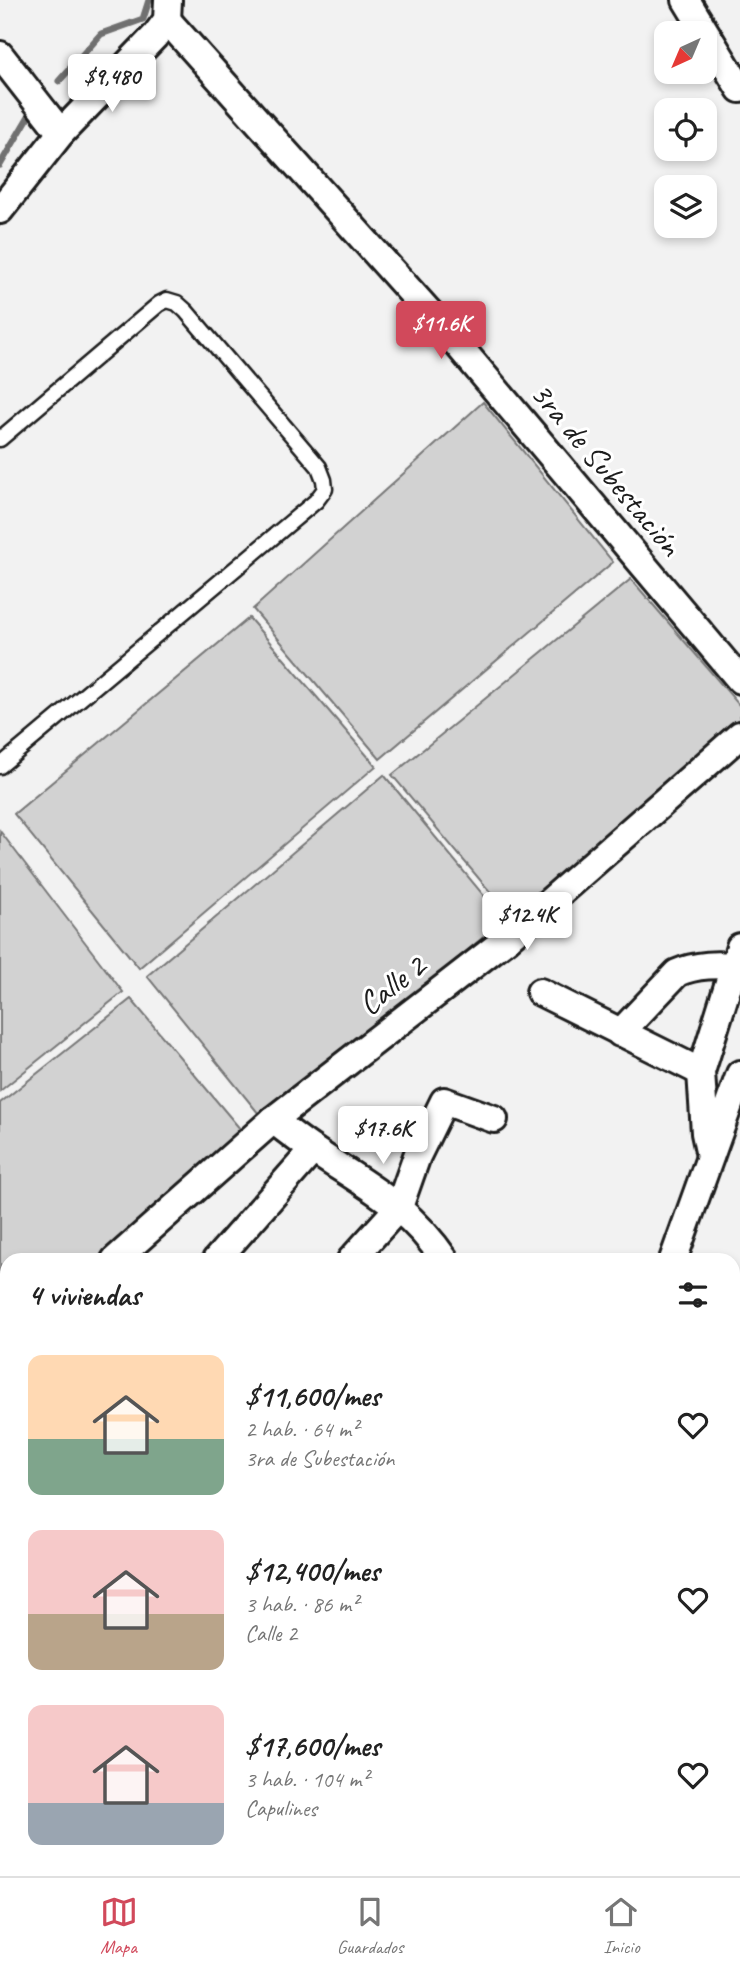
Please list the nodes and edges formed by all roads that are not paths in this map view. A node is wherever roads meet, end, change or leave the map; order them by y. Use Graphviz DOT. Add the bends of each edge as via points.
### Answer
graph roads {
  1 [pos="686,0"];
  2 [pos="168,10"];
  3 [pos="0,55"];
  4 [pos="740,89"];
  5 [pos="61,133"];
  6 [pos="0,209"];
  7 [pos="0,439"];
  8 [pos="740,680"];
  9 [pos="740,735"];
  10 [pos="0,766"];
  11 [pos="738,960"];
  12 [pos="540,992"];
  13 [pos="620,1033"];
  14 [pos="701,1072"];
  15 [pos="740,1074"];
  16 [pos="494,1119"];
  17 [pos="273,1120"];
  18 [pos="313,1150"];
  19 [pos="710,1156"];
  20 [pos="399,1207"];
  21 [pos="123,1253"];
  22 [pos="222,1253"];
  23 [pos="357,1253"];
  24 [pos="440,1253"];
  25 [pos="675,1253"];
  1 -- 4 [label="street"];
  2 -- 5 [label="street"];
  2 -- 8 [label="street, 3ra de Subestación"];
  3 -- 5 [label="street"];
  5 -- 6 [label="street"];
  7 -- 10 [label="lane" via="167,300 186,311 319,467 325,489"];
  9 -- 17 [label="street, Calle 2" via="508,938"];
  11 -- 13 [label="street" via="686,968"];
  11 -- 14 [label="street"];
  12 -- 13 [label="street"];
  13 -- 14 [label="street"];
  14 -- 19 [label="street"];
  15 -- 19 [label="street"];
  16 -- 20 [label="street" via="444,1101"];
  17 -- 18 [label="street"];
  17 -- 21 [label="street, Calle 2"];
  18 -- 20 [label="street"];
  18 -- 22 [label="street"];
  19 -- 25 [label="street"];
  20 -- 23 [label="street"];
  20 -- 24 [label="street"];
}
